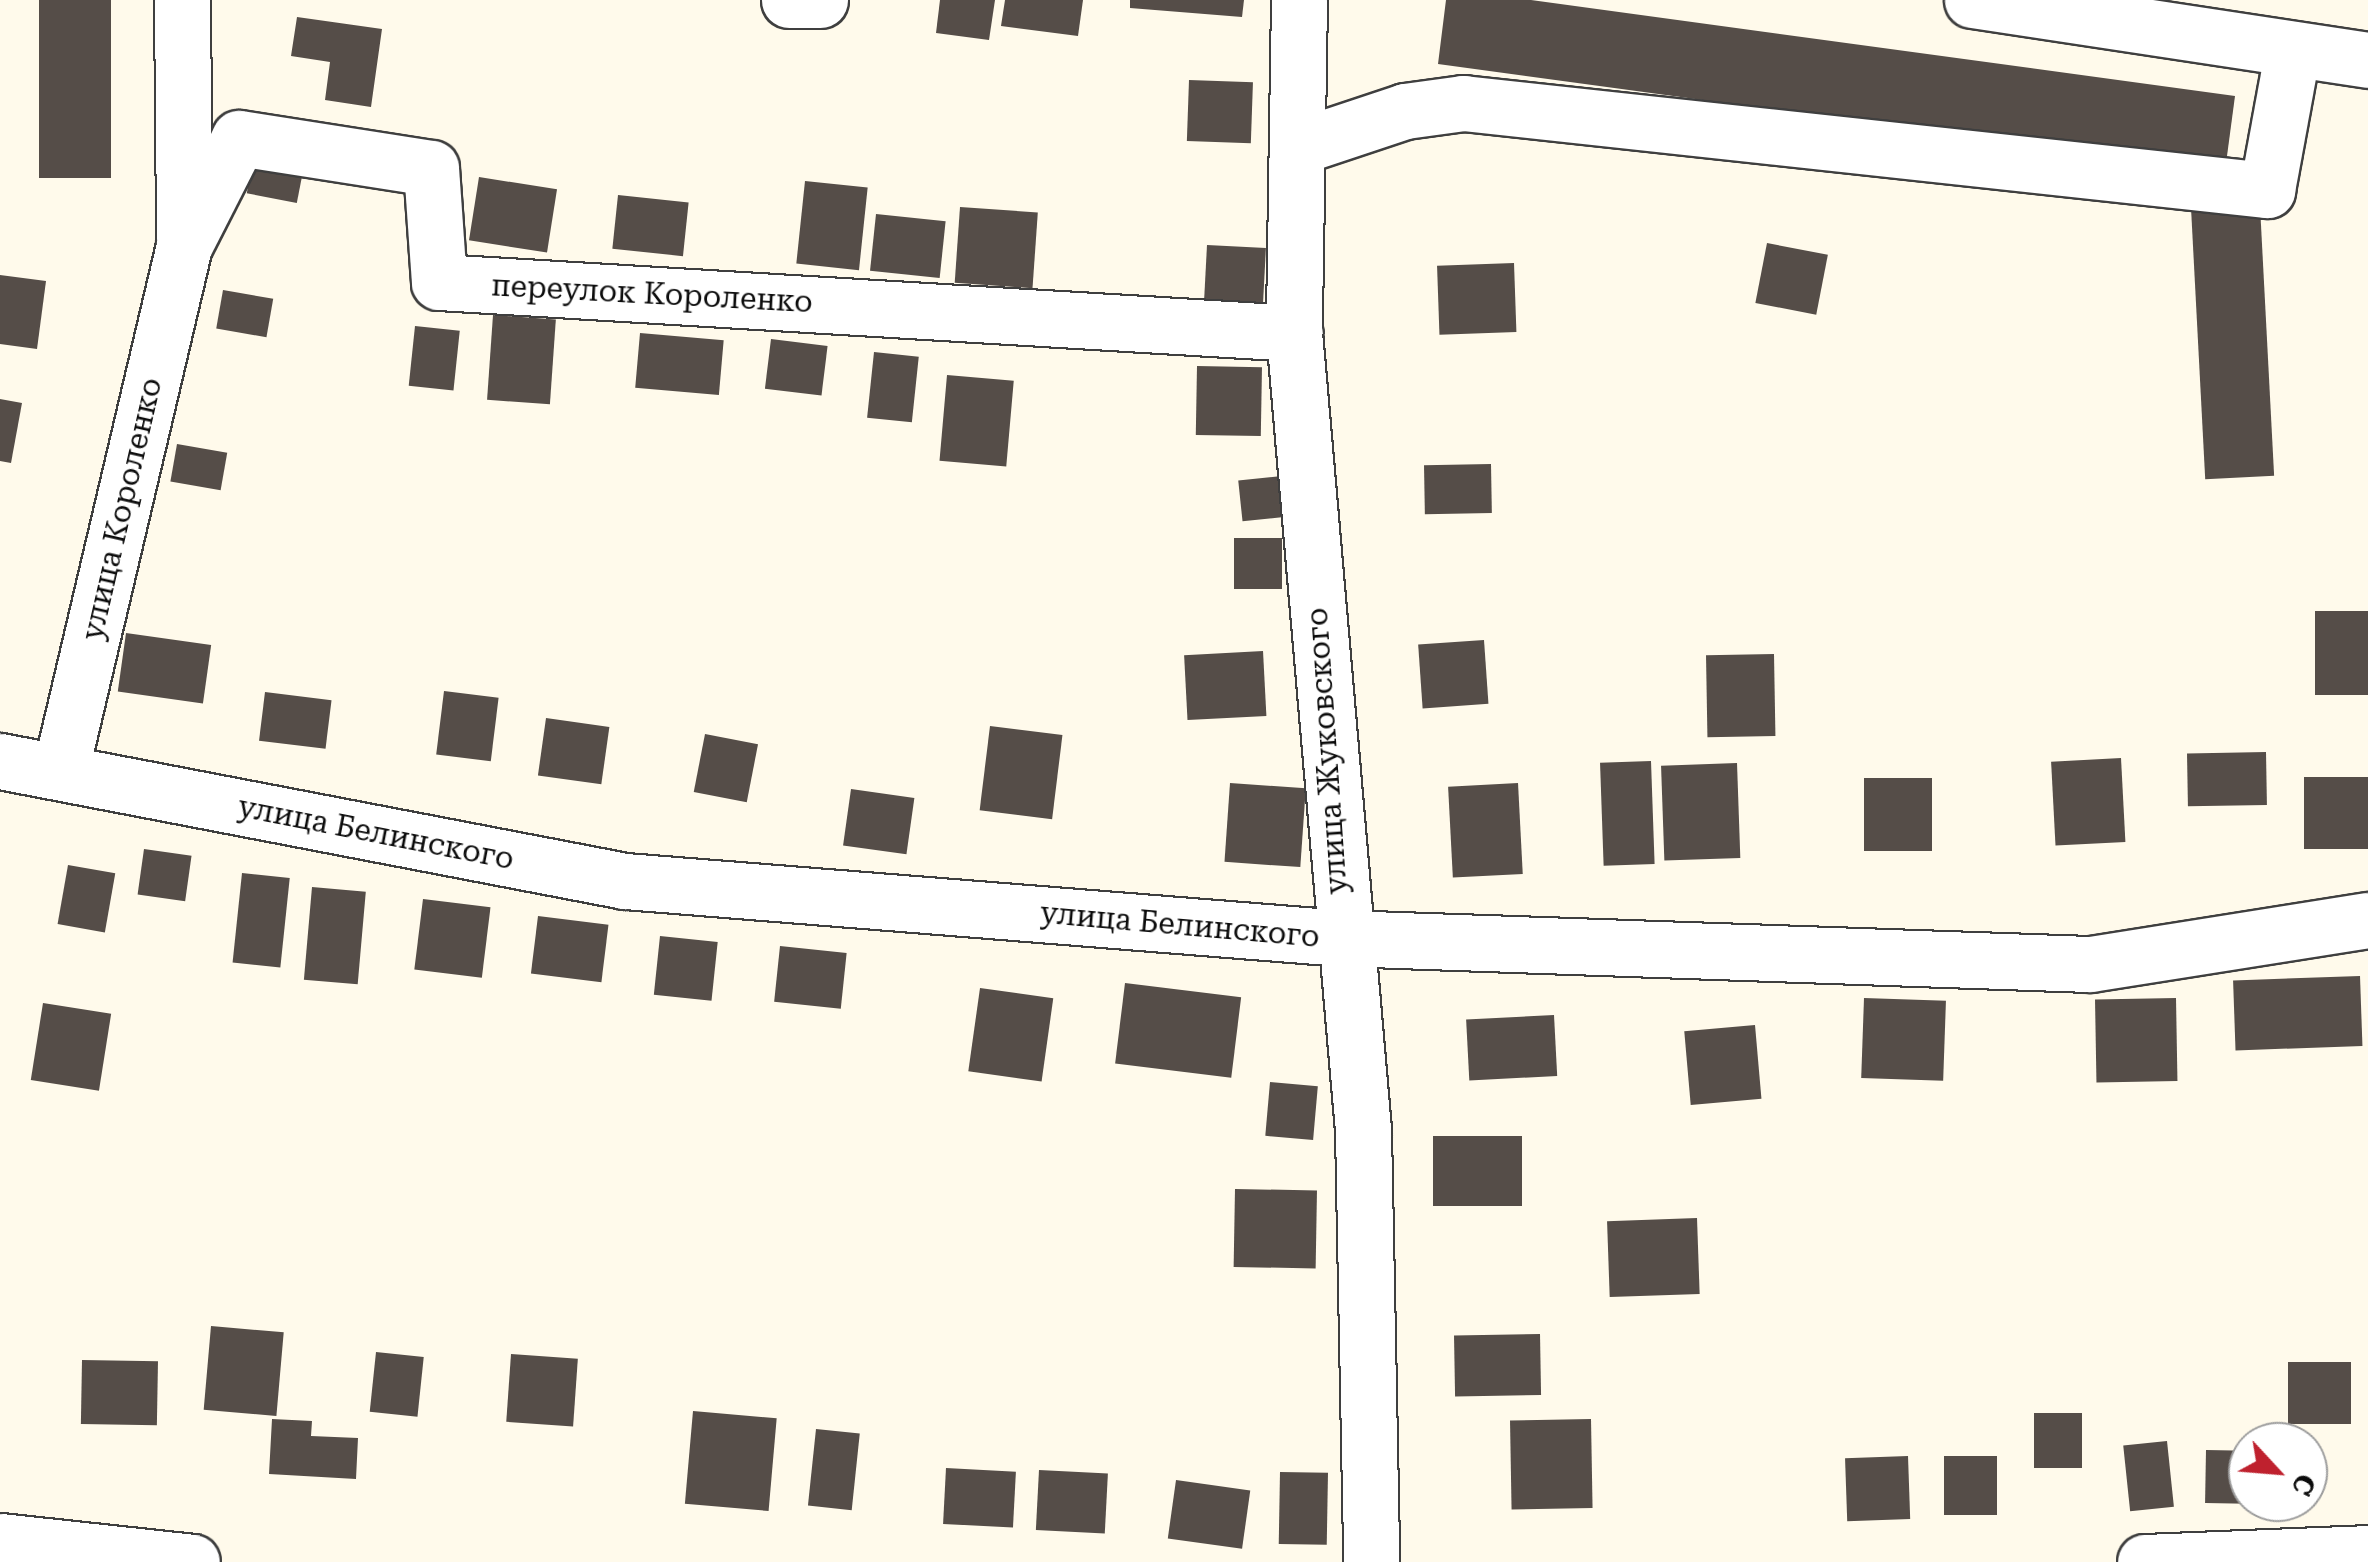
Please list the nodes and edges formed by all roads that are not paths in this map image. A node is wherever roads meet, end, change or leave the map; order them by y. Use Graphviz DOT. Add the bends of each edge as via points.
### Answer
graph roads {
  1 [pos="182,0"];
  2 [pos="789,0"];
  3 [pos="820,0"];
  4 [pos="1299,0"];
  5 [pos="1972,0"];
  6 [pos="2293,49"];
  7 [pos="2368,60"];
  8 [pos="1297,147"];
  9 [pos="184,246"];
  10 [pos="1294,333"];
  11 [pos="0,761"];
  12 [pos="60,772"];
  13 [pos="2368,920"];
  14 [pos="1341,938"];
  15 [pos="0,1541"];
  16 [pos="2368,1553"];
  17 [pos="192,1562"];
  18 [pos="1371,1562"];
  19 [pos="2144,1562"];
  1 -- 9 [label="street"];
  2 -- 3 [label="street"];
  4 -- 8 [label="street, улица Жуковского"];
  5 -- 6 [label="street"];
  6 -- 7 [label="street"];
  6 -- 8 [label="street" via="2267,190 1464,103 1406,112"];
  8 -- 10 [label="street, улица Жуковского"];
  9 -- 10 [label="street, переулок Короленко" via="239,138 431,168 438,282"];
  9 -- 12 [label="street, улица Короленко"];
  10 -- 14 [label="street, улица Жуковского"];
  11 -- 12 [label="street, улица Белинского"];
  12 -- 14 [label="street, улица Белинского" via="625,881"];
  13 -- 14 [label="street, улица Белинского" via="2090,964"];
  14 -- 18 [label="street, улица Жуковского" via="1364,1150"];
  15 -- 17 [label="street"];
  16 -- 19 [label="street"];
}
